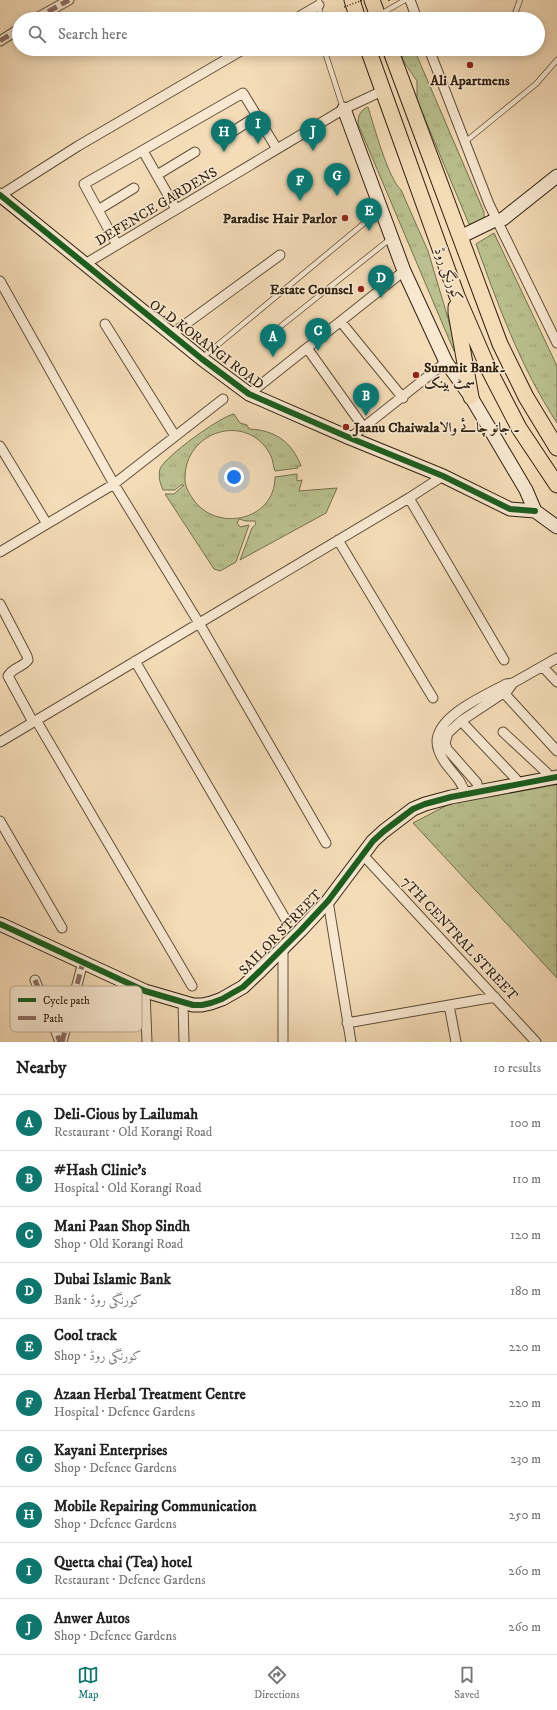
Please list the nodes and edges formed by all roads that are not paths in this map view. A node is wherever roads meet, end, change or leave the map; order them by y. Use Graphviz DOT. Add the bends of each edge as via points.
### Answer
graph roads {
  1 [pos="69,0"];
  2 [pos="372,0"];
  3 [pos="406,0"];
  4 [pos="410,0"];
  5 [pos="520,0"];
  6 [pos="319,3"];
  7 [pos="48,12"];
  8 [pos="306,12"];
  9 [pos="376,12"];
  10 [pos="387,12"];
  11 [pos="414,12"];
  12 [pos="516,12"];
  13 [pos="12,33"];
  14 [pos="0,41"];
  15 [pos="232,56"];
  16 [pos="326,56"];
  17 [pos="370,56"];
  18 [pos="393,56"];
  19 [pos="432,56"];
  20 [pos="557,60"];
  21 [pos="382,91"];
  22 [pos="344,109"];
  23 [pos="257,116"];
  24 [pos="221,139"];
  25 [pos="465,142"];
  26 [pos="277,149"];
  27 [pos="143,151"];
  28 [pos="195,152"];
  29 [pos="557,166"];
  30 [pos="157,175"];
  31 [pos="557,176"];
  32 [pos="134,188"];
  33 [pos="0,195"];
  34 [pos="381,209"];
  35 [pos="98,210"];
  36 [pos="176,210"];
  37 [pos="495,219"];
  38 [pos="392,237"];
  39 [pos="460,237"];
  40 [pos="117,245"];
  41 [pos="280,255"];
  42 [pos="85,264"];
  43 [pos="404,271"];
  44 [pos="0,281"];
  45 [pos="456,296"];
  46 [pos="341,322"];
  47 [pos="105,324"];
  48 [pos="172,334"];
  49 [pos="266,338"];
  50 [pos="557,343"];
  51 [pos="308,348"];
  52 [pos="202,358"];
  53 [pos="446,362"];
  54 [pos="249,394"];
  55 [pos="471,396"];
  56 [pos="403,398"];
  57 [pos="223,399"];
  58 [pos="364,428"];
  59 [pos="175,436"];
  60 [pos="350,438"];
  61 [pos="0,446"];
  62 [pos="557,448"];
  63 [pos="443,476"];
  64 [pos="114,484"];
  65 [pos="557,485"];
  66 [pos="526,490"];
  67 [pos="409,498"];
  68 [pos="510,509"];
  69 [pos="535,511"];
  70 [pos="47,524"];
  71 [pos="557,527"];
  72 [pos="338,540"];
  73 [pos="0,552"];
  74 [pos="0,604"];
  75 [pos="199,623"];
  76 [pos="557,658"];
  77 [pos="504,660"];
  78 [pos="135,661"];
  79 [pos="543,667"];
  80 [pos="557,682"];
  81 [pos="513,683"];
  82 [pos="504,693"];
  83 [pos="433,698"];
  84 [pos="35,721"];
  85 [pos="461,721"];
  86 [pos="503,732"];
  87 [pos="0,742"];
  88 [pos="557,751"];
  89 [pos="553,778"];
  90 [pos="518,784"];
  91 [pos="478,792"];
  92 [pos="465,794"];
  93 [pos="0,820"];
  94 [pos="326,843"];
  95 [pos="363,855"];
  96 [pos="328,901"];
  97 [pos="286,920"];
  98 [pos="0,924"];
  99 [pos="62,928"];
  100 [pos="283,949"];
  101 [pos="83,962"];
  102 [pos="35,980"];
  103 [pos="38,986"];
  104 [pos="76,986"];
  105 [pos="134,986"];
  106 [pos="192,986"];
  107 [pos="142,990"];
  108 [pos="145,991"];
  109 [pos="495,997"];
  110 [pos="183,1003"];
  111 [pos="449,1005"];
  112 [pos="347,1023"];
  113 [pos="57,1032"];
  114 [pos="64,1032"];
  115 [pos="61,1042"];
  116 [pos="147,1042"];
  117 [pos="184,1042"];
  118 [pos="283,1042"];
  119 [pos="351,1042"];
  120 [pos="456,1042"];
  121 [pos="536,1042"];
  1 -- 7 [label="street"];
  2 -- 9 [label="main road"];
  3 -- 10 [label="lane"];
  4 -- 11 [label="street"];
  5 -- 12 [label="lane"];
  6 -- 8 [label="street"];
  13 -- 14 [label="street"];
  15 -- 33 [label="street"];
  16 -- 22 [label="lane"];
  17 -- 21 [label="main road, کورنگی روڈ"];
  18 -- 39 [label="main road, کورنگی روڈ"];
  19 -- 25 [label="street"];
  20 -- 25 [label="lane" via="536,84"];
  21 -- 22 [label="street, DEFENCE GARDENS"];
  21 -- 45 [label="main road, کورنگی روڈ"];
  22 -- 26 [label="street, DEFENCE GARDENS"];
  22 -- 34 [label="street"];
  23 -- 24 [label="street"];
  23 -- 26 [label="street"];
  23 -- 27 [label="street" via="243,92"];
  25 -- 37 [label="street"];
  26 -- 36 [label="street, DEFENCE GARDENS"];
  27 -- 30 [label="street"];
  27 -- 35 [label="street" via="84,184"];
  28 -- 30 [label="street"];
  29 -- 37 [label="street" via="498,212"];
  30 -- 36 [label="street"];
  31 -- 37 [label="street" via="503,219"];
  32 -- 35 [label="street"];
  33 -- 42 [label="street, OLD KORANGI ROAD"];
  34 -- 38 [label="street"];
  34 -- 52 [label="lane"];
  35 -- 40 [label="street"];
  36 -- 40 [label="street, DEFENCE GARDENS"];
  37 -- 39 [label="street"];
  37 -- 50 [label="street"];
  38 -- 43 [label="street"];
  38 -- 49 [label="lane"];
  39 -- 62 [label="main road, کورنگی روڈ" via="500,344 526,397"];
  40 -- 42 [label="street, DEFENCE GARDENS"];
  41 -- 48 [label="street"];
  42 -- 48 [label="street, OLD KORANGI ROAD"];
  43 -- 46 [label="street"];
  43 -- 53 [label="street"];
  44 -- 64 [label="street"];
  45 -- 55 [label="main road" via="456,313"];
  45 -- 65 [label="main road, کورنگی روڈ" via="489,370 519,428"];
  46 -- 51 [label="street"];
  46 -- 56 [label="street"];
  47 -- 59 [label="street"];
  48 -- 52 [label="street, OLD KORANGI ROAD"];
  51 -- 54 [label="street"];
  51 -- 58 [label="street"];
  52 -- 54 [label="street, OLD KORANGI ROAD"];
  53 -- 55 [label="street"];
  53 -- 56 [label="street"];
  54 -- 60 [label="street, OLD KORANGI ROAD"];
  55 -- 66 [label="street"];
  56 -- 58 [label="street"];
  57 -- 59 [label="street"];
  58 -- 60 [label="street"];
  59 -- 64 [label="street"];
  60 -- 63 [label="street, OLD KORANGI ROAD"];
  61 -- 70 [label="street"];
  63 -- 67 [label="street"];
  63 -- 68 [label="street, OLD KORANGI ROAD"];
  64 -- 70 [label="street"];
  64 -- 75 [label="street"];
  66 -- 68 [label="street"];
  66 -- 69 [label="street"];
  67 -- 72 [label="street"];
  67 -- 77 [label="street"];
  68 -- 69 [label="street, OLD KORANGI ROAD"];
  69 -- 71 [label="street"];
  70 -- 73 [label="street"];
  72 -- 75 [label="street"];
  72 -- 83 [label="street"];
  74 -- 84 [label="street" via="28,660 8,676"];
  75 -- 78 [label="street"];
  75 -- 94 [label="street"];
  76 -- 79 [label="street"];
  78 -- 84 [label="street"];
  78 -- 97 [label="street"];
  79 -- 80 [label="street"];
  79 -- 81 [label="street"];
  81 -- 82 [label="street"];
  81 -- 92 [label="street" via="506,684 454,714 438,734 438,750 464,787"];
  82 -- 85 [label="street"];
  82 -- 88 [label="street"];
  84 -- 87 [label="street"];
  84 -- 106 [label="street"];
  85 -- 90 [label="street"];
  85 -- 91 [label="street" via="448,733 445,743 447,749 477,783"];
  86 -- 89 [label="street"];
  89 -- 90 [label="street, SAILOR STREET"];
  90 -- 91 [label="street, SAILOR STREET"];
  91 -- 92 [label="street, SAILOR STREET"];
  92 -- 95 [label="street, SAILOR STREET" via="425,804 413,810 384,831"];
  93 -- 99 [label="street"];
  95 -- 96 [label="street, SAILOR STREET"];
  95 -- 109 [label="street, 7TH CENTRAL STREET"];
  96 -- 100 [label="street, SAILOR STREET"];
  96 -- 112 [label="street"];
  98 -- 101 [label="street, SAILOR STREET"];
  100 -- 110 [label="street, SAILOR STREET" via="243,987 222,999 202,1005"];
  100 -- 118 [label="street"];
  101 -- 104 [label="street"];
  101 -- 105 [label="street, SAILOR STREET"];
  102 -- 103 [label="street"];
  107 -- 108 [label="street, SAILOR STREET"];
  108 -- 110 [label="street, SAILOR STREET"];
  108 -- 116 [label="street"];
  109 -- 111 [label="street"];
  109 -- 121 [label="street, 7TH CENTRAL STREET"];
  110 -- 117 [label="street"];
  111 -- 112 [label="street"];
  111 -- 120 [label="street"];
  112 -- 119 [label="street"];
  113 -- 115 [label="street"];
  114 -- 115 [label="street"];
}
